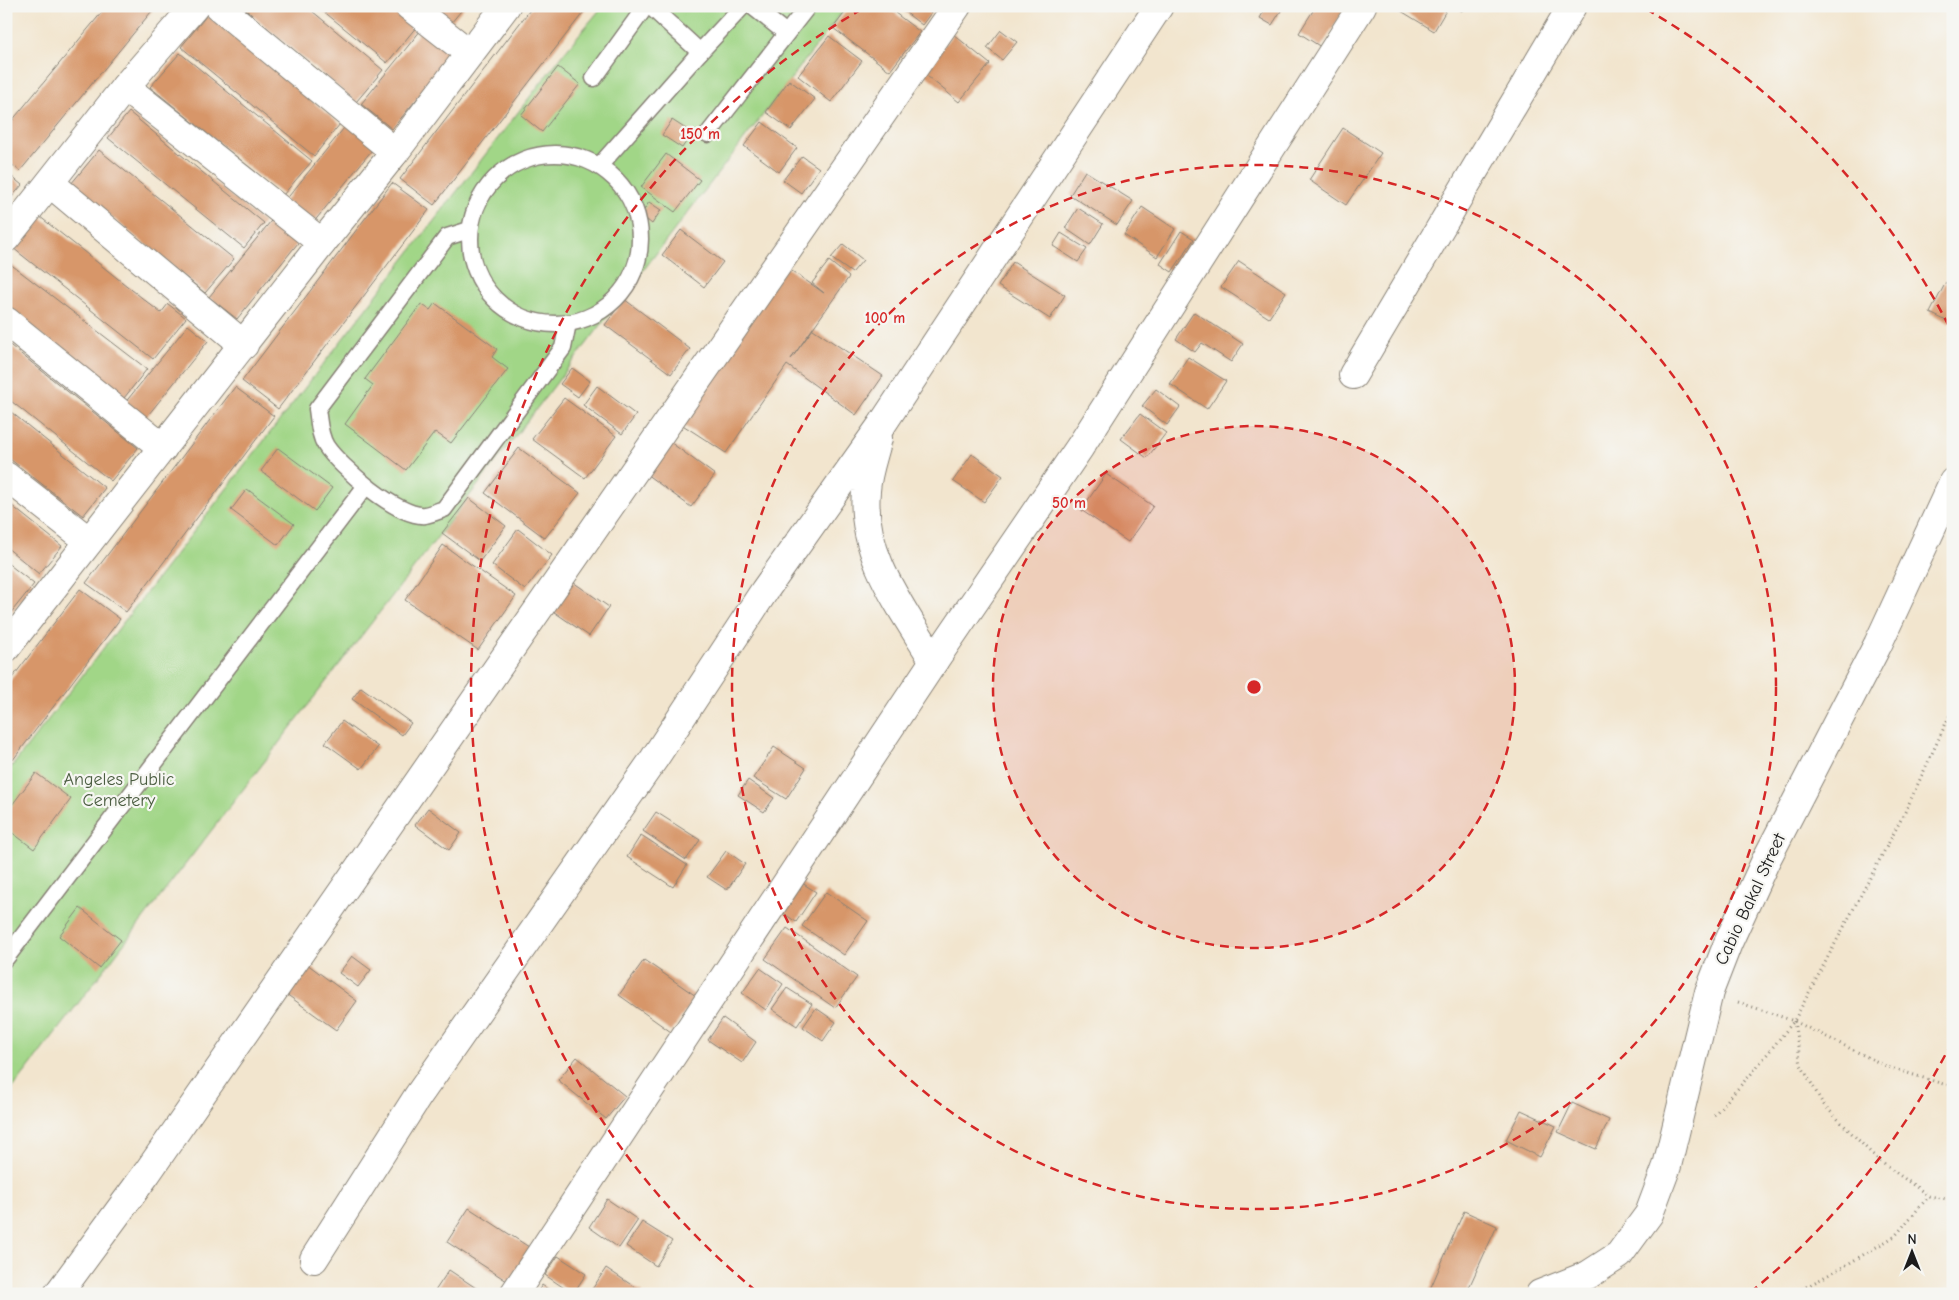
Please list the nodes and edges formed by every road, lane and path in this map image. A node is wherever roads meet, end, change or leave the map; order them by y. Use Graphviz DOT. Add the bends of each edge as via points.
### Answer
graph roads {
  1 [pos="195,6"];
  2 [pos="218,6"];
  3 [pos="409,6"];
  4 [pos="506,6"];
  5 [pos="648,6"];
  6 [pos="743,6"];
  7 [pos="752,6"];
  8 [pos="808,6"];
  9 [pos="957,6"];
  10 [pos="1159,6"];
  11 [pos="1362,6"];
  12 [pos="1572,6"];
  13 [pos="786,33"];
  14 [pos="700,52"];
  15 [pos="469,53"];
  16 [pos="594,78"];
  17 [pos="125,87"];
  18 [pos="708,134"];
  19 [pos="395,152"];
  20 [pos="600,165"];
  21 [pos="50,183"];
  22 [pos="469,230"];
  23 [pos="6,238"];
  24 [pos="322,243"];
  25 [pos="6,321"];
  26 [pos="568,323"];
  27 [pos="244,345"];
  28 [pos="1353,375"];
  29 [pos="881,426"];
  30 [pos="163,448"];
  31 [pos="6,476"];
  32 [pos="1953,482"];
  33 [pos="365,487"];
  34 [pos="89,541"];
  35 [pos="8,642"];
  36 [pos="934,661"];
  37 [pos="1953,708"];
  38 [pos="6,958"];
  39 [pos="1709,992"];
  40 [pos="1794,1021"];
  41 [pos="1953,1087"];
  42 [pos="1712,1117"];
  43 [pos="1929,1196"];
  44 [pos="1953,1200"];
  45 [pos="314,1259"];
  46 [pos="1543,1293"];
  47 [pos="58,1294"];
  48 [pos="514,1294"];
  49 [pos="1793,1294"];
  1 -- 17 [label="street"];
  2 -- 19 [label="street"];
  3 -- 15 [label="street"];
  4 -- 15 [label="street"];
  5 -- 14 [label="lane"];
  5 -- 16 [label="lane"];
  6 -- 14 [label="lane"];
  7 -- 13 [label="lane"];
  8 -- 13 [label="lane"];
  9 -- 47 [label="street" via="191,1110"];
  10 -- 29 [label="street"];
  11 -- 36 [label="street" via="1080,447"];
  12 -- 28 [label="street"];
  13 -- 18 [label="lane"];
  14 -- 20 [label="lane"];
  15 -- 19 [label="street"];
  17 -- 21 [label="street"];
  17 -- 24 [label="street"];
  19 -- 24 [label="street"];
  20 -- 22 [label="lane" via="573,155 544,153 517,162 493,179 476,202"];
  20 -- 26 [label="lane" via="623,186 637,213 641,243 634,272 617,298 593,316"];
  21 -- 23 [label="street"];
  21 -- 27 [label="street"];
  22 -- 26 [label="lane" via="470,256 479,280 496,301 517,316 542,323"];
  22 -- 33 [label="lane" via="447,237 317,408 320,434 326,446"];
  24 -- 27 [label="street"];
  25 -- 30 [label="street"];
  26 -- 33 [label="lane" via="563,348 444,509 424,515 406,511"];
  27 -- 30 [label="street"];
  29 -- 36 [label="street" via="866,490 867,533 879,569"];
  29 -- 45 [label="street" via="765,590 654,759 418,1096"];
  30 -- 34 [label="street"];
  31 -- 34 [label="street"];
  32 -- 39 [label="street, Cabio Bakal Street" via="1878,644 1766,860"];
  33 -- 38 [label="lane"];
  34 -- 35 [label="street"];
  36 -- 48 [label="street"];
  37 -- 40 [label="path" via="1905,812"];
  39 -- 40 [label="path"];
  39 -- 46 [label="street, Cabio Bakal Street" via="1667,1166 1649,1214 1619,1255 1588,1275"];
  40 -- 41 [label="path" via="1888,1067"];
  40 -- 42 [label="path"];
  40 -- 43 [label="path" via="1801,1065 1822,1104 1878,1160"];
  43 -- 44 [label="path"];
  43 -- 49 [label="path" via="1896,1236"];
}
